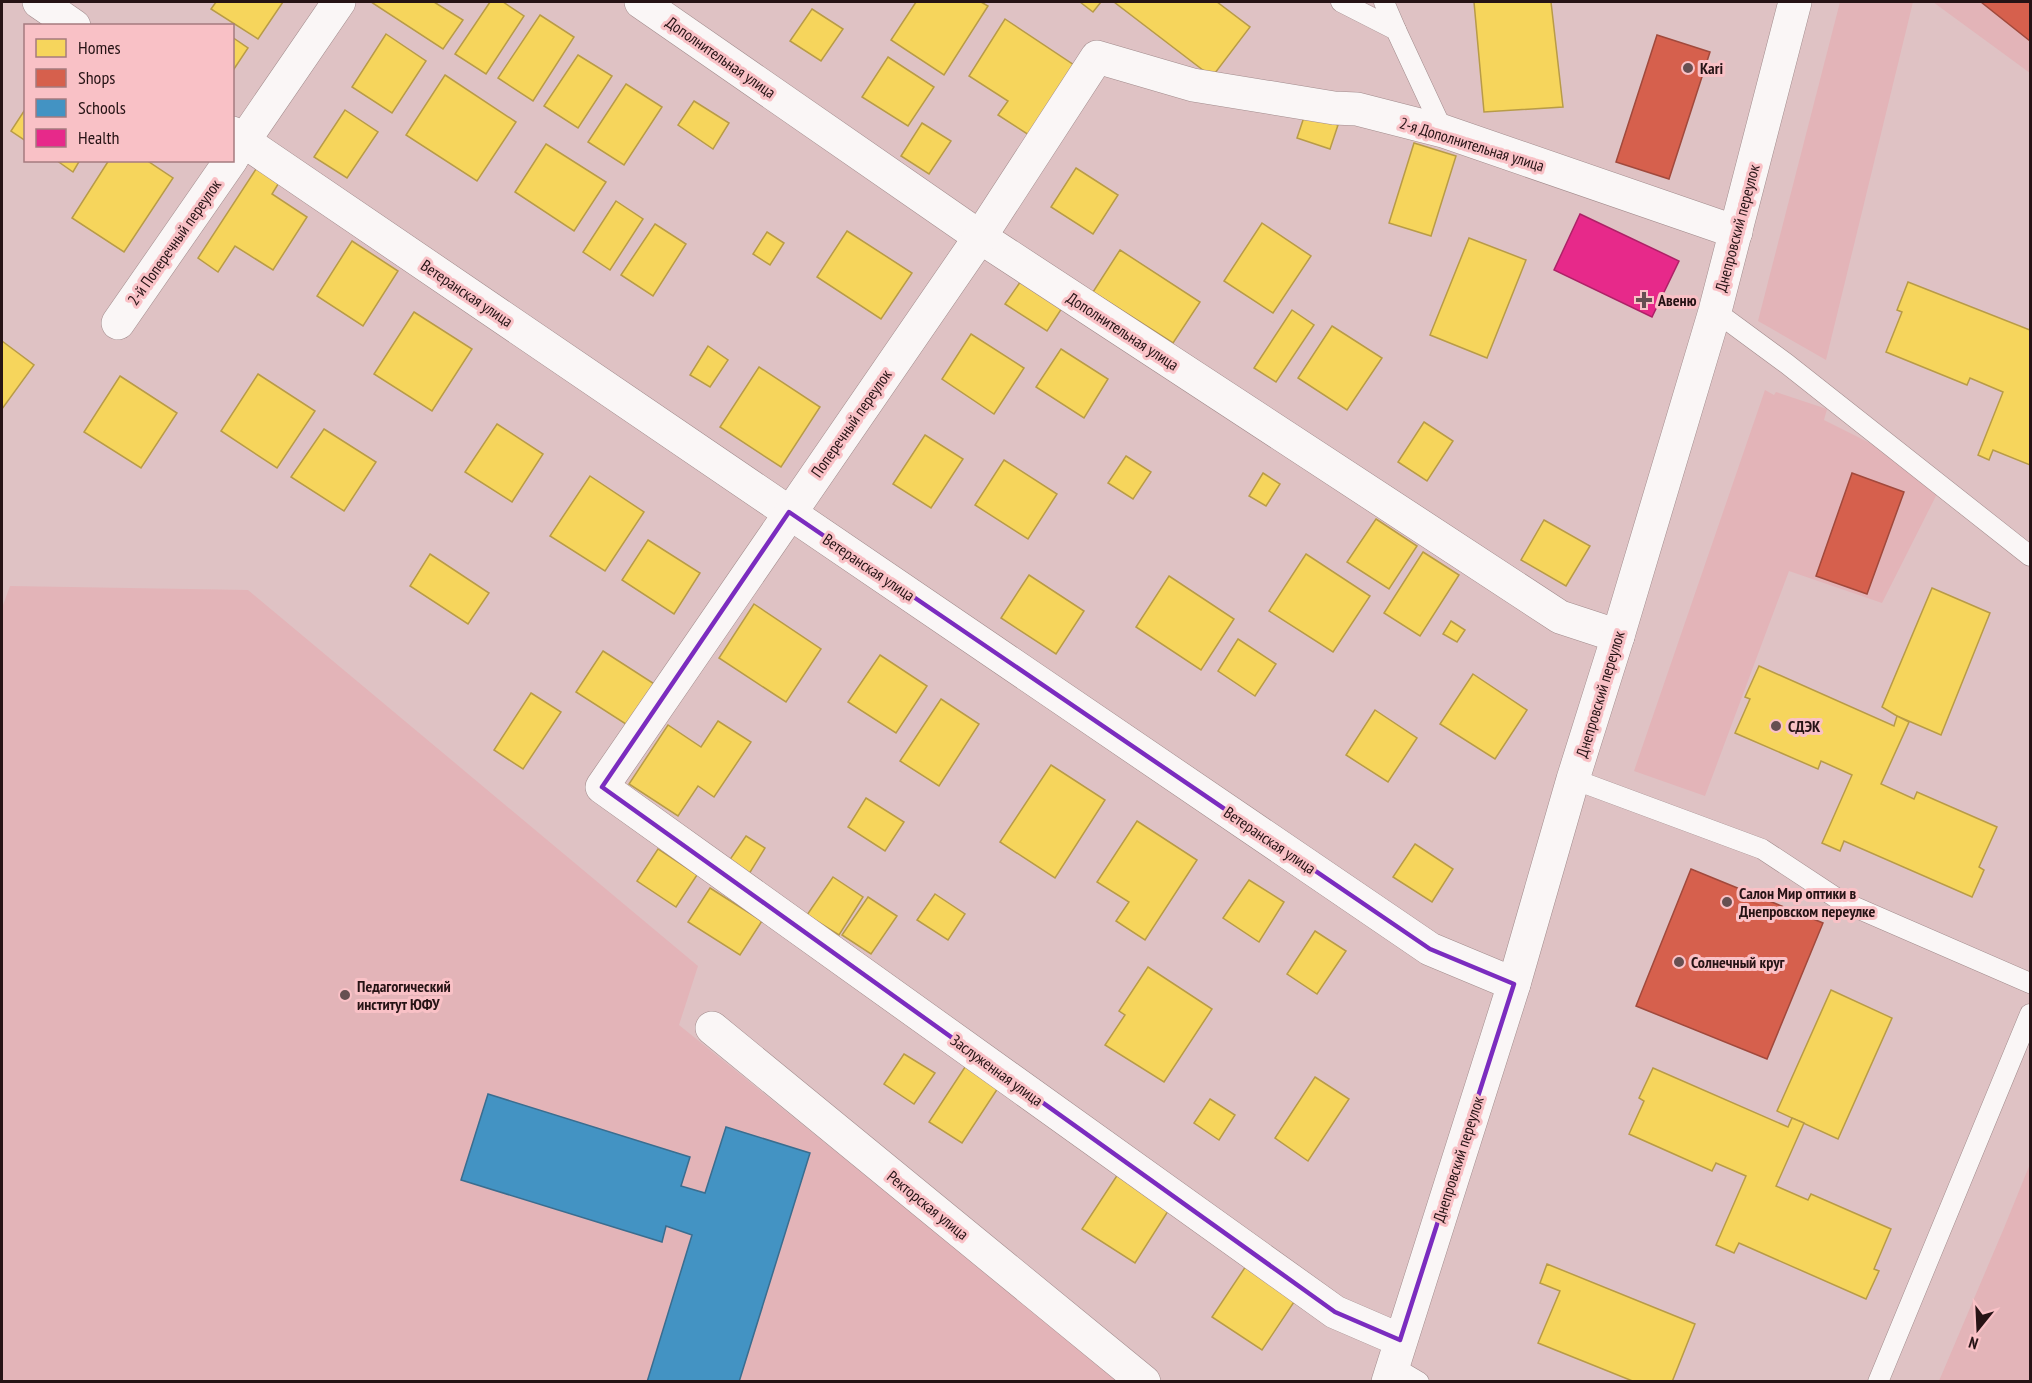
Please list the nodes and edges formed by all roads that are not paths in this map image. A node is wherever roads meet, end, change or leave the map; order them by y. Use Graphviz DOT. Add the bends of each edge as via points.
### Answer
graph roads {
  1 [pos="39,2"];
  2 [pos="339,2"];
  3 [pos="641,2"];
  4 [pos="1341,2"];
  5 [pos="1384,2"];
  6 [pos="1795,2"];
  7 [pos="71,24"];
  8 [pos="1396,30"];
  9 [pos="1097,57"];
  10 [pos="1443,131"];
  11 [pos="235,148"];
  12 [pos="226,162"];
  13 [pos="1736,232"];
  14 [pos="980,237"];
  15 [pos="1715,311"];
  16 [pos="118,323"];
  17 [pos="789,513"];
  18 [pos="2031,556"];
  19 [pos="1618,636"];
  20 [pos="1573,779"];
  21 [pos="602,787"];
  22 [pos="2031,983"];
  23 [pos="1514,984"];
  24 [pos="2031,1014"];
  25 [pos="712,1028"];
  26 [pos="1400,1367"];
  27 [pos="1144,1382"];
  28 [pos="1878,1382"];
  1 -- 7 [label="street"];
  2 -- 11 [label="street, 2-й Поперечный переулок"];
  3 -- 14 [label="street, Дополнительная улица"];
  4 -- 8 [label="lane"];
  5 -- 8 [label="lane"];
  6 -- 13 [label="street, Днепровский переулок"];
  8 -- 10 [label="lane"];
  9 -- 10 [label="street, 2-я Дополнительная улица" via="1193,85 1357,110"];
  9 -- 14 [label="street, Поперечный переулок"];
  10 -- 13 [label="street, 2-я Дополнительная улица"];
  11 -- 17 [label="street, Ветеранская улица"];
  12 -- 16 [label="street, 2-й Поперечный переулок"];
  13 -- 15 [label="street, Днепровский переулок"];
  14 -- 17 [label="street, Поперечный переулок"];
  14 -- 19 [label="street, Дополнительная улица" via="1560,617"];
  15 -- 18 [label="lane"];
  15 -- 19 [label="street, Днепровский переулок"];
  17 -- 21 [label="street, Поперечный переулок"];
  17 -- 23 [label="street, Ветеранская улица" via="1430,949"];
  19 -- 20 [label="street, Днепровский переулок"];
  20 -- 22 [label="lane" via="1762,849 1841,901"];
  20 -- 23 [label="street, Днепровский переулок"];
  21 -- 26 [label="street, Заслуженная улица" via="1335,1312"];
  23 -- 26 [label="street, Днепровский переулок"];
  24 -- 28 [label="lane"];
  25 -- 27 [label="street, Ректорская улица"];
}
